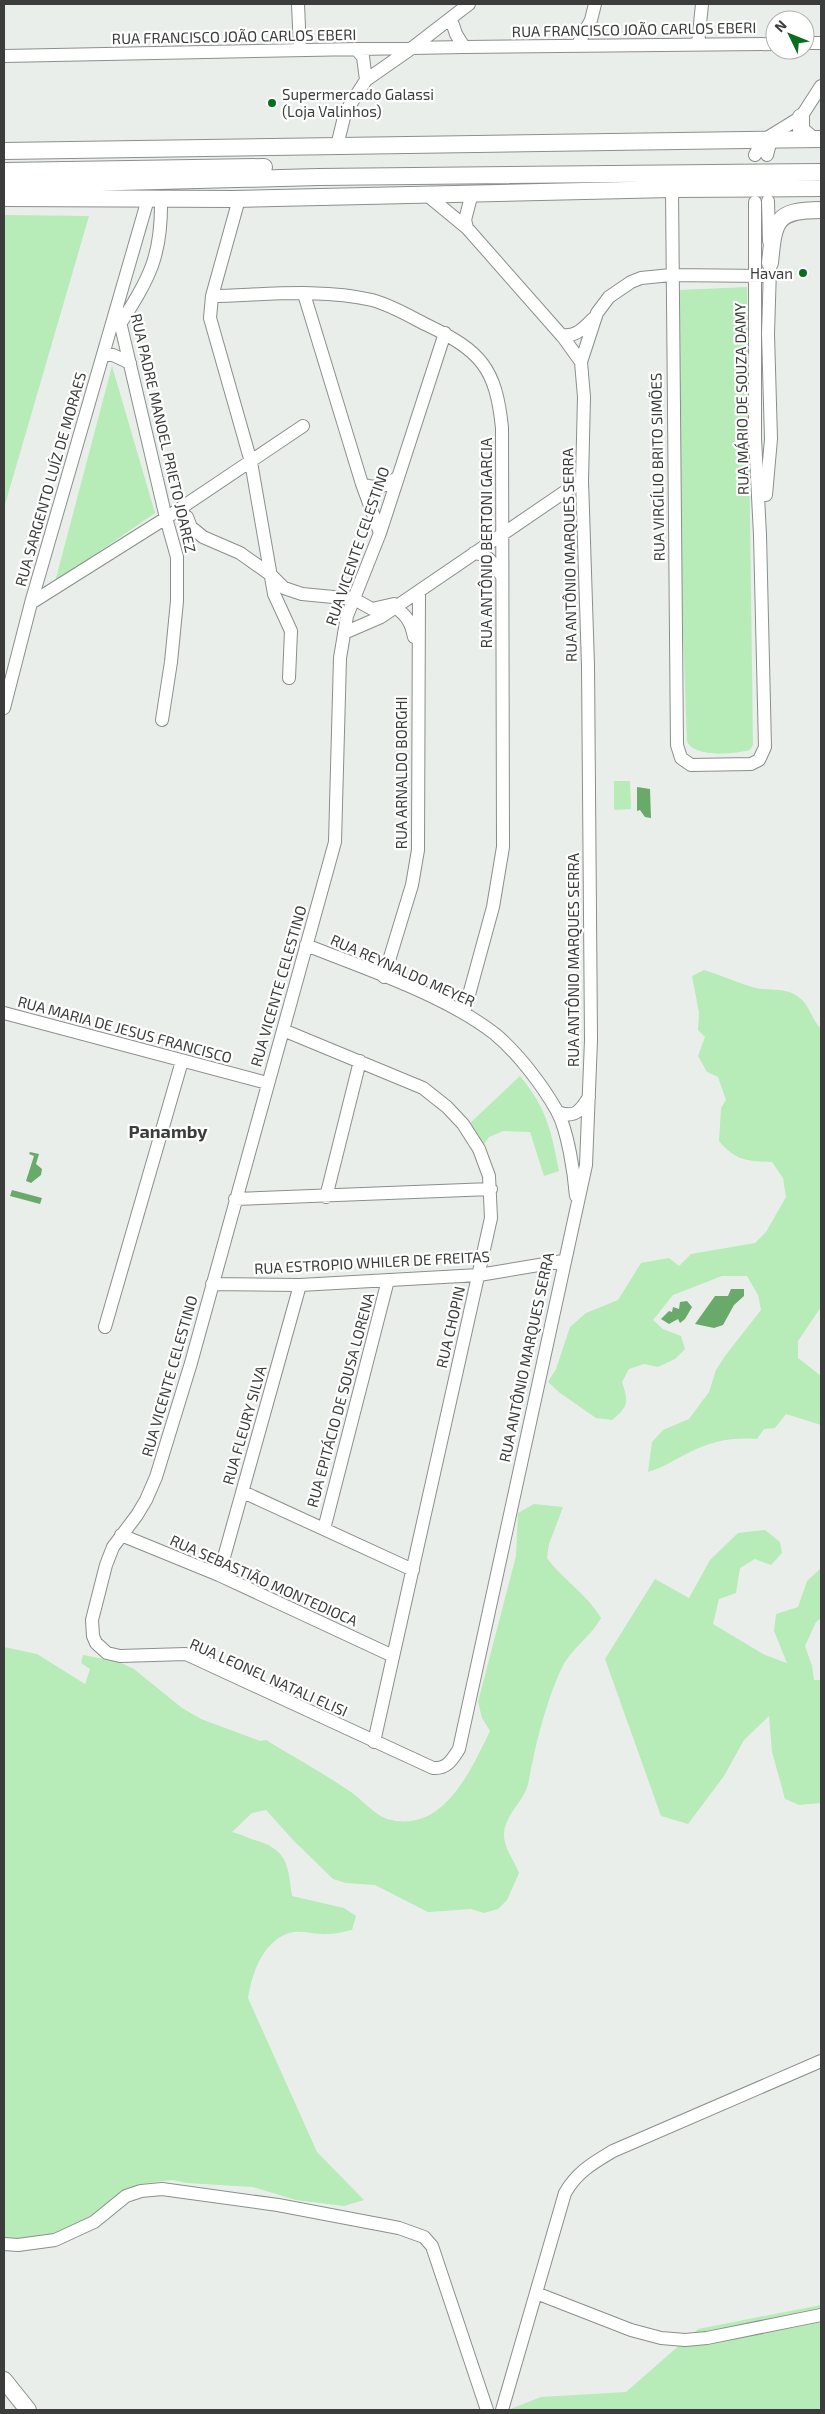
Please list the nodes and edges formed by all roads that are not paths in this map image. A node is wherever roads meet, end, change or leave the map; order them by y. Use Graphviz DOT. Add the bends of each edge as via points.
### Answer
graph roads {
  1 [pos="298,4"];
  2 [pos="469,4"];
  3 [pos="595,4"];
  4 [pos="702,4"];
  5 [pos="451,19"];
  6 [pos="591,20"];
  7 [pos="698,44"];
  8 [pos="765,44"];
  9 [pos="464,46"];
  10 [pos="577,46"];
  11 [pos="602,46"];
  12 [pos="412,48"];
  13 [pos="356,49"];
  14 [pos="300,50"];
  15 [pos="4,56"];
  16 [pos="366,80"];
  17 [pos="821,86"];
  18 [pos="802,118"];
  19 [pos="816,139"];
  20 [pos="337,146"];
  21 [pos="765,146"];
  22 [pos="4,151"];
  23 [pos="818,170"];
  24 [pos="4,171"];
  25 [pos="4,184"];
  26 [pos="821,188"];
  27 [pos="672,189"];
  28 [pos="472,192"];
  29 [pos="427,195"];
  30 [pos="4,198"];
  31 [pos="154,199"];
  32 [pos="239,199"];
  33 [pos="821,210"];
  34 [pos="143,218"];
  35 [pos="467,228"];
  36 [pos="161,231"];
  37 [pos="770,270"];
  38 [pos="127,271"];
  39 [pos="151,273"];
  40 [pos="672,275"];
  41 [pos="755,276"];
  42 [pos="304,294"];
  43 [pos="212,296"];
  44 [pos="116,304"];
  45 [pos="594,318"];
  46 [pos="770,322"];
  47 [pos="120,324"];
  48 [pos="446,333"];
  49 [pos="562,335"];
  50 [pos="756,340"];
  51 [pos="105,351"];
  52 [pos="581,362"];
  53 [pos="130,363"];
  54 [pos="303,426"];
  55 [pos="251,462"];
  56 [pos="398,477"];
  57 [pos="582,480"];
  58 [pos="362,484"];
  59 [pos="187,517"];
  60 [pos="166,518"];
  61 [pos="380,532"];
  62 [pos="501,535"];
  63 [pos="760,535"];
  64 [pos="474,553"];
  65 [pos="271,575"];
  66 [pos="502,576"];
  67 [pos="419,592"];
  68 [pos="354,599"];
  69 [pos="31,602"];
  70 [pos="398,604"];
  71 [pos="344,633"];
  72 [pos="418,654"];
  73 [pos="289,678"];
  74 [pos="4,708"];
  75 [pos="162,720"];
  76 [pos="751,764"];
  77 [pos="306,945"];
  78 [pos="384,977"];
  79 [pos="4,1013"];
  80 [pos="464,1013"];
  81 [pos="283,1030"];
  82 [pos="360,1061"];
  83 [pos="182,1062"];
  84 [pos="267,1083"];
  85 [pos="590,1096"];
  86 [pos="558,1112"];
  87 [pos="491,1189"];
  88 [pos="326,1197"];
  89 [pos="235,1199"];
  90 [pos="577,1206"];
  91 [pos="563,1261"];
  92 [pos="479,1275"];
  93 [pos="388,1280"];
  94 [pos="212,1284"];
  95 [pos="300,1285"];
  96 [pos="105,1327"];
  97 [pos="243,1492"];
  98 [pos="324,1529"];
  99 [pos="122,1536"];
  100 [pos="413,1570"];
  101 [pos="219,1575"];
  102 [pos="93,1636"];
  103 [pos="393,1656"];
  104 [pos="374,1742"];
  105 [pos="433,1768"];
  106 [pos="821,2061"];
  107 [pos="4,2244"];
  108 [pos="536,2294"];
  109 [pos="821,2315"];
  110 [pos="4,2380"];
  111 [pos="28,2410"];
  112 [pos="487,2410"];
  113 [pos="502,2410"];
  1 -- 14 [label="street"];
  2 -- 5 [label="street"];
  3 -- 6 [label="street"];
  4 -- 7 [label="street"];
  5 -- 9 [label="street"];
  5 -- 12 [label="street"];
  6 -- 10 [label="street"];
  6 -- 11 [label="street"];
  7 -- 8 [label="street, RUA FRANCISCO JOÃO CARLOS EBERI"];
  7 -- 11 [label="street, RUA FRANCISCO JOÃO CARLOS EBERI"];
  9 -- 10 [label="street, RUA FRANCISCO JOÃO CARLOS EBERI"];
  9 -- 12 [label="street, RUA FRANCISCO JOÃO CARLOS EBERI"];
  10 -- 11 [label="street, RUA FRANCISCO JOÃO CARLOS EBERI"];
  12 -- 13 [label="street, RUA FRANCISCO JOÃO CARLOS EBERI"];
  12 -- 16 [label="street"];
  13 -- 14 [label="street, RUA FRANCISCO JOÃO CARLOS EBERI"];
  13 -- 16 [label="street" via="363,57"];
  14 -- 15 [label="street, RUA FRANCISCO JOÃO CARLOS EBERI"];
  16 -- 20 [label="street" via="345,113"];
  17 -- 18 [label="street"];
  18 -- 19 [label="main road" via="801,130"];
  18 -- 21 [label="street"];
  19 -- 21 [label="main road"];
  20 -- 21 [label="main road"];
  20 -- 22 [label="main road"];
  23 -- 24 [label="main road"];
  23 -- 25 [label="main road"];
  26 -- 27 [label="main road"];
  27 -- 28 [label="main road"];
  27 -- 40 [label="street, RUA VIRGÍLIO BRITO SIMÕES"];
  28 -- 29 [label="main road"];
  28 -- 35 [label="street" via="465,220"];
  29 -- 32 [label="main road"];
  29 -- 35 [label="street"];
  30 -- 31 [label="main road"];
  31 -- 32 [label="main road"];
  31 -- 34 [label="street, RUA SARGENTO LUÍZ DE MORAES"];
  31 -- 36 [label="street, RUA SARGENTO LUÍZ DE MORAES"];
  32 -- 43 [label="street"];
  33 -- 37 [label="main road" via="792,212 784,216 775,228"];
  34 -- 36 [label="street" via="155,219"];
  34 -- 38 [label="street, RUA SARGENTO LUÍZ DE MORAES"];
  35 -- 49 [label="street"];
  36 -- 39 [label="street, RUA SARGENTO LUÍZ DE MORAES"];
  37 -- 41 [label="street, RUA ANTÔNIO MARQUES SERRA"];
  37 -- 41 [label="street, RUA MÁRIO DE SOUZA DAMY" via="761,202"];
  37 -- 46 [label="street, RUA MÁRIO DE SOUZA DAMY"];
  38 -- 39 [label="street" via="138,278"];
  38 -- 44 [label="street, RUA SARGENTO LUÍZ DE MORAES"];
  39 -- 47 [label="street, RUA SARGENTO LUÍZ DE MORAES"];
  40 -- 41 [label="street, RUA ANTÔNIO MARQUES SERRA"];
  40 -- 45 [label="street, RUA ANTÔNIO MARQUES SERRA" via="631,282 609,297"];
  40 -- 76 [label="street, RUA VIRGÍLIO BRITO SIMÕES" via="676,744 681,758 691,765"];
  41 -- 50 [label="street, RUA MÁRIO DE SOUZA DAMY"];
  42 -- 43 [label="street, RUA ANTÔNIO BERTONI GARCIA"];
  42 -- 48 [label="street, RUA ANTÔNIO BERTONI GARCIA" via="373,300"];
  42 -- 58 [label="street"];
  43 -- 55 [label="street" via="210,318 213,332"];
  44 -- 47 [label="street, RUA PADRE MANOEL PRIETO JOAREZ"];
  44 -- 51 [label="street, RUA SARGENTO LUÍZ DE MORAES"];
  45 -- 49 [label="street" via="577,334"];
  45 -- 52 [label="street, RUA ANTÔNIO MARQUES SERRA"];
  46 -- 50 [label="street"];
  46 -- 63 [label="street, RUA MÁRIO DE SOUZA DAMY" via="771,439"];
  47 -- 51 [label="street, RUA SARGENTO LUÍZ DE MORAES"];
  47 -- 53 [label="street, RUA PADRE MANOEL PRIETO JOAREZ"];
  48 -- 56 [label="street, RUA VICENTE CELESTINO"];
  48 -- 62 [label="street, RUA ANTÔNIO BERTONI GARCIA" via="472,350 499,396 502,428"];
  49 -- 52 [label="street"];
  50 -- 63 [label="street, RUA MÁRIO DE SOUZA DAMY" via="755,438"];
  51 -- 53 [label="street"];
  51 -- 69 [label="street, RUA SARGENTO LUÍZ DE MORAES"];
  52 -- 57 [label="street, RUA ANTÔNIO MARQUES SERRA" via="584,397"];
  53 -- 60 [label="street, RUA PADRE MANOEL PRIETO JOAREZ"];
  54 -- 55 [label="street"];
  55 -- 60 [label="street"];
  55 -- 65 [label="street"];
  56 -- 58 [label="street" via="383,486"];
  56 -- 61 [label="street, RUA VICENTE CELESTINO"];
  57 -- 62 [label="street"];
  57 -- 85 [label="street, RUA ANTÔNIO MARQUES SERRA" via="588,675"];
  58 -- 61 [label="street"];
  59 -- 65 [label="street" via="191,527 203,537 240,553"];
  60 -- 69 [label="street"];
  60 -- 75 [label="street, RUA PADRE MANOEL PRIETO JOAREZ" via="178,557 179,579"];
  61 -- 68 [label="street, RUA VICENTE CELESTINO"];
  62 -- 64 [label="street"];
  62 -- 66 [label="street, RUA ANTÔNIO BERTONI GARCIA"];
  63 -- 76 [label="street, RUA MÁRIO DE SOUZA DAMY" via="765,747 759,760"];
  64 -- 66 [label="street" via="489,558"];
  64 -- 67 [label="street"];
  65 -- 68 [label="street" via="284,588 302,594"];
  65 -- 73 [label="street" via="276,600 290,631"];
  66 -- 80 [label="street, RUA ANTÔNIO BERTONI GARCIA" via="503,846 493,907"];
  67 -- 70 [label="street"];
  67 -- 72 [label="street, RUA ARNALDO BORGHI"];
  68 -- 70 [label="street" via="372,609"];
  68 -- 71 [label="street, RUA VICENTE CELESTINO"];
  69 -- 74 [label="street, RUA SARGENTO LUÍZ DE MORAES"];
  70 -- 71 [label="street" via="381,618"];
  70 -- 72 [label="street, RUA ARNALDO BORGHI" via="411,623"];
  71 -- 77 [label="street, RUA VICENTE CELESTINO" via="340,658 335,842"];
  72 -- 78 [label="street, RUA ARNALDO BORGHI" via="418,850 412,885"];
  77 -- 78 [label="street, RUA REYNALDO MEYER"];
  77 -- 81 [label="street, RUA VICENTE CELESTINO"];
  78 -- 80 [label="street, RUA REYNALDO MEYER"];
  79 -- 83 [label="street, RUA MARIA DE JESUS FRANCISCO"];
  80 -- 86 [label="street, RUA REYNALDO MEYER" via="513,1051"];
  81 -- 82 [label="street, RUA CHOPIN"];
  81 -- 84 [label="street, RUA VICENTE CELESTINO"];
  82 -- 87 [label="street, RUA CHOPIN" via="423,1088 447,1107 479,1149"];
  82 -- 88 [label="street"];
  83 -- 84 [label="street, RUA MARIA DE JESUS FRANCISCO"];
  83 -- 96 [label="street"];
  84 -- 89 [label="street, RUA VICENTE CELESTINO"];
  85 -- 86 [label="street" via="579,1112"];
  85 -- 90 [label="street, RUA ANTÔNIO MARQUES SERRA" via="586,1165"];
  86 -- 90 [label="street, RUA REYNALDO MEYER" via="573,1170"];
  87 -- 88 [label="street"];
  87 -- 92 [label="street, RUA CHOPIN" via="491,1218"];
  88 -- 89 [label="street"];
  89 -- 94 [label="street, RUA VICENTE CELESTINO"];
  90 -- 91 [label="street, RUA ANTÔNIO MARQUES SERRA"];
  91 -- 92 [label="street, RUA ESTROPIO WHILER DE FREITAS"];
  91 -- 105 [label="street, RUA ANTÔNIO MARQUES SERRA" via="459,1749 451,1762"];
  92 -- 93 [label="street, RUA ESTROPIO WHILER DE FREITAS"];
  92 -- 100 [label="street, RUA CHOPIN"];
  93 -- 95 [label="street, RUA ESTROPIO WHILER DE FREITAS"];
  93 -- 98 [label="street, RUA EPITÁCIO DE SOUSA LORENA"];
  94 -- 95 [label="street, RUA ESTROPIO WHILER DE FREITAS"];
  94 -- 99 [label="street, RUA VICENTE CELESTINO" via="156,1477 146,1500"];
  95 -- 97 [label="street, RUA FLEURY SILVA"];
  97 -- 98 [label="street"];
  97 -- 101 [label="street, RUA FLEURY SILVA"];
  98 -- 100 [label="street"];
  99 -- 101 [label="street, RUA SEBASTIÃO MONTEDIOCA"];
  99 -- 102 [label="street, RUA VICENTE CELESTINO" via="113,1547 106,1565 92,1620"];
  100 -- 103 [label="street, RUA CHOPIN"];
  101 -- 103 [label="street, RUA SEBASTIÃO MONTEDIOCA"];
  102 -- 104 [label="street, RUA LEONEL NATALI ELISI" via="107,1653 120,1656 186,1654"];
  103 -- 104 [label="street, RUA CHOPIN"];
  104 -- 105 [label="street, RUA LEONEL NATALI ELISI"];
  106 -- 108 [label="street" via="591,2163 573,2179 565,2193"];
  107 -- 112 [label="street" via="55,2240 94,2222 126,2196 162,2189 278,2205 400,2228 424,2238 432,2246"];
  108 -- 109 [label="street" via="631,2330 685,2340"];
  108 -- 113 [label="street"];
  110 -- 111 [label="main road"];
}
